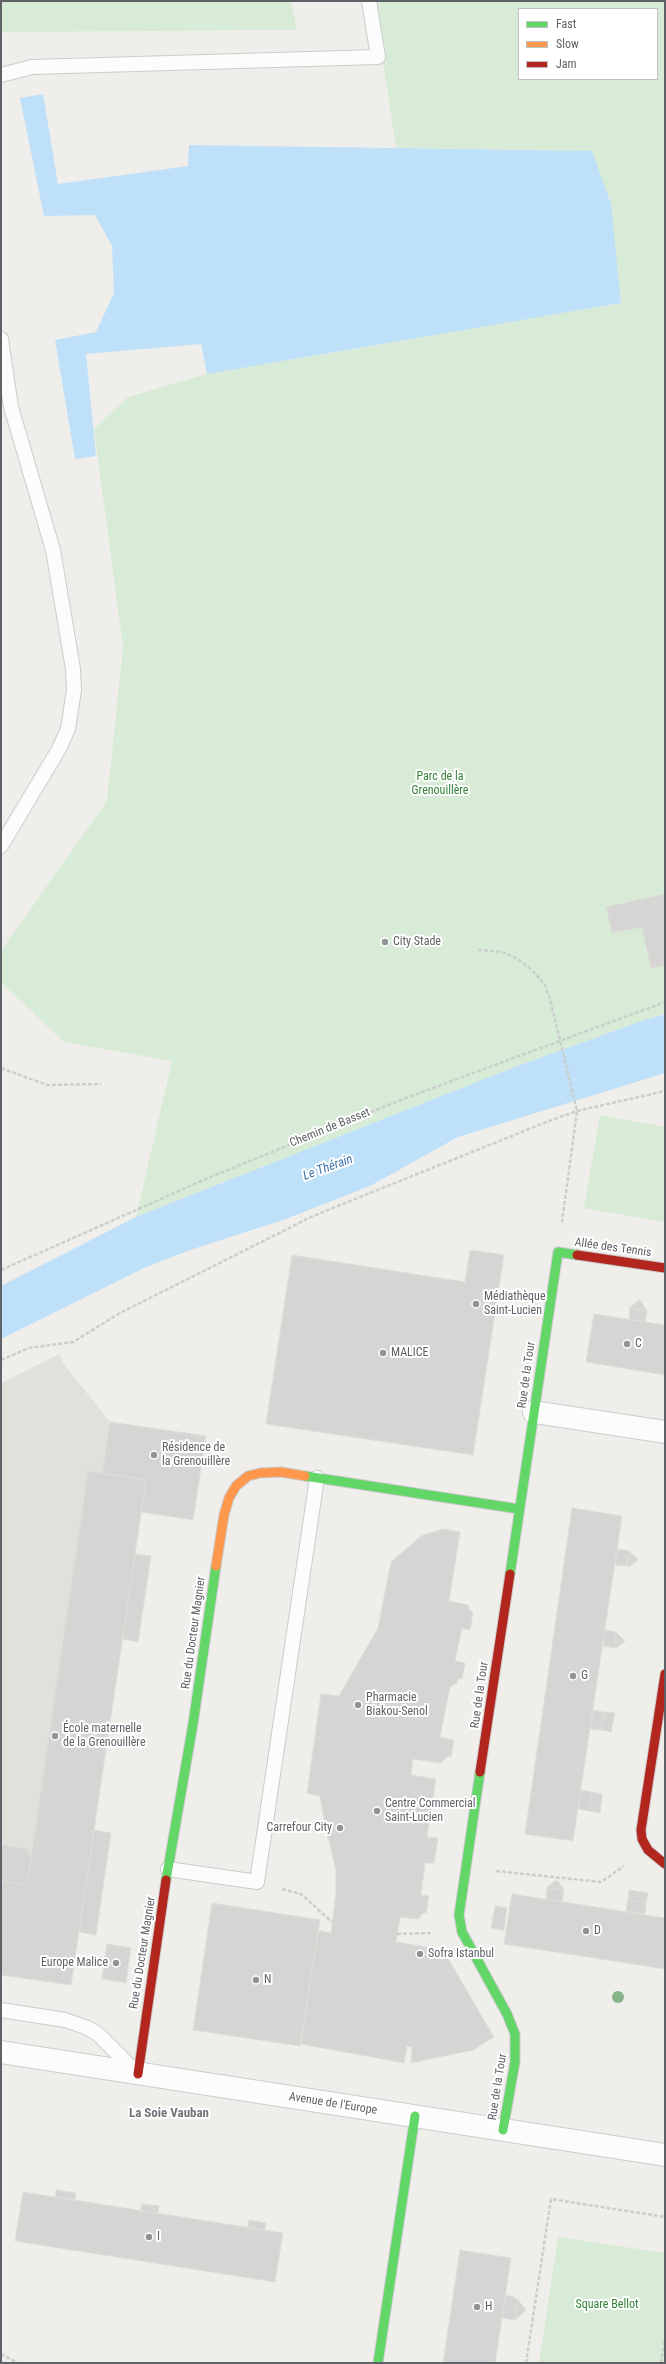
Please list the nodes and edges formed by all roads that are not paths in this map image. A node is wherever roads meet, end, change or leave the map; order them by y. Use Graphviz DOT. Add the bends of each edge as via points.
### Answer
graph roads {
  1 [pos="369,1"];
  2 [pos="1,75"];
  3 [pos="1,339"];
  4 [pos="1,846"];
  5 [pos="558,1252"];
  6 [pos="665,1268"];
  7 [pos="534,1412"];
  8 [pos="665,1432"];
  9 [pos="317,1478"];
  10 [pos="520,1509"];
  11 [pos="665,1674"];
  12 [pos="665,1864"];
  13 [pos="168,1869"];
  14 [pos="1,2010"];
  15 [pos="1,2052"];
  16 [pos="138,2074"];
  17 [pos="415,2116"];
  18 [pos="503,2130"];
  19 [pos="665,2155"];
  20 [pos="378,2363"];
  1 -- 2 [label="lane" via="378,57 32,67"];
  3 -- 4 [label="lane" via="11,406 53,550 74,690 68,729"];
  5 -- 6 [label="street, Allée des Tennis"];
  5 -- 7 [label="street, Rue de la Tour"];
  7 -- 8 [label="street"];
  7 -- 10 [label="street, Rue de la Tour"];
  9 -- 10 [label="street, Rue du Docteur Magnier"];
  9 -- 13 [label="street, Rue du Docteur Magnier" via="281,1472 260,1473 248,1476 236,1486 229,1498 224,1515"];
  9 -- 13 [label="lane" via="257,1882"];
  10 -- 18 [label="street, Rue de la Tour" via="459,1915 461,1927 515,2034 515,2062"];
  11 -- 12 [label="street" via="641,1830 642,1839 648,1850"];
  13 -- 16 [label="street, Rue du Docteur Magnier" via="148,1989"];
  14 -- 16 [label="lane" via="65,2020 88,2028 99,2035"];
  15 -- 16 [label="street, Avenue de l'Europe"];
  16 -- 17 [label="street, Avenue de l'Europe"];
  17 -- 18 [label="street, Avenue de l'Europe"];
  17 -- 20 [label="street"];
  18 -- 19 [label="street, Avenue de l'Europe"];
}
